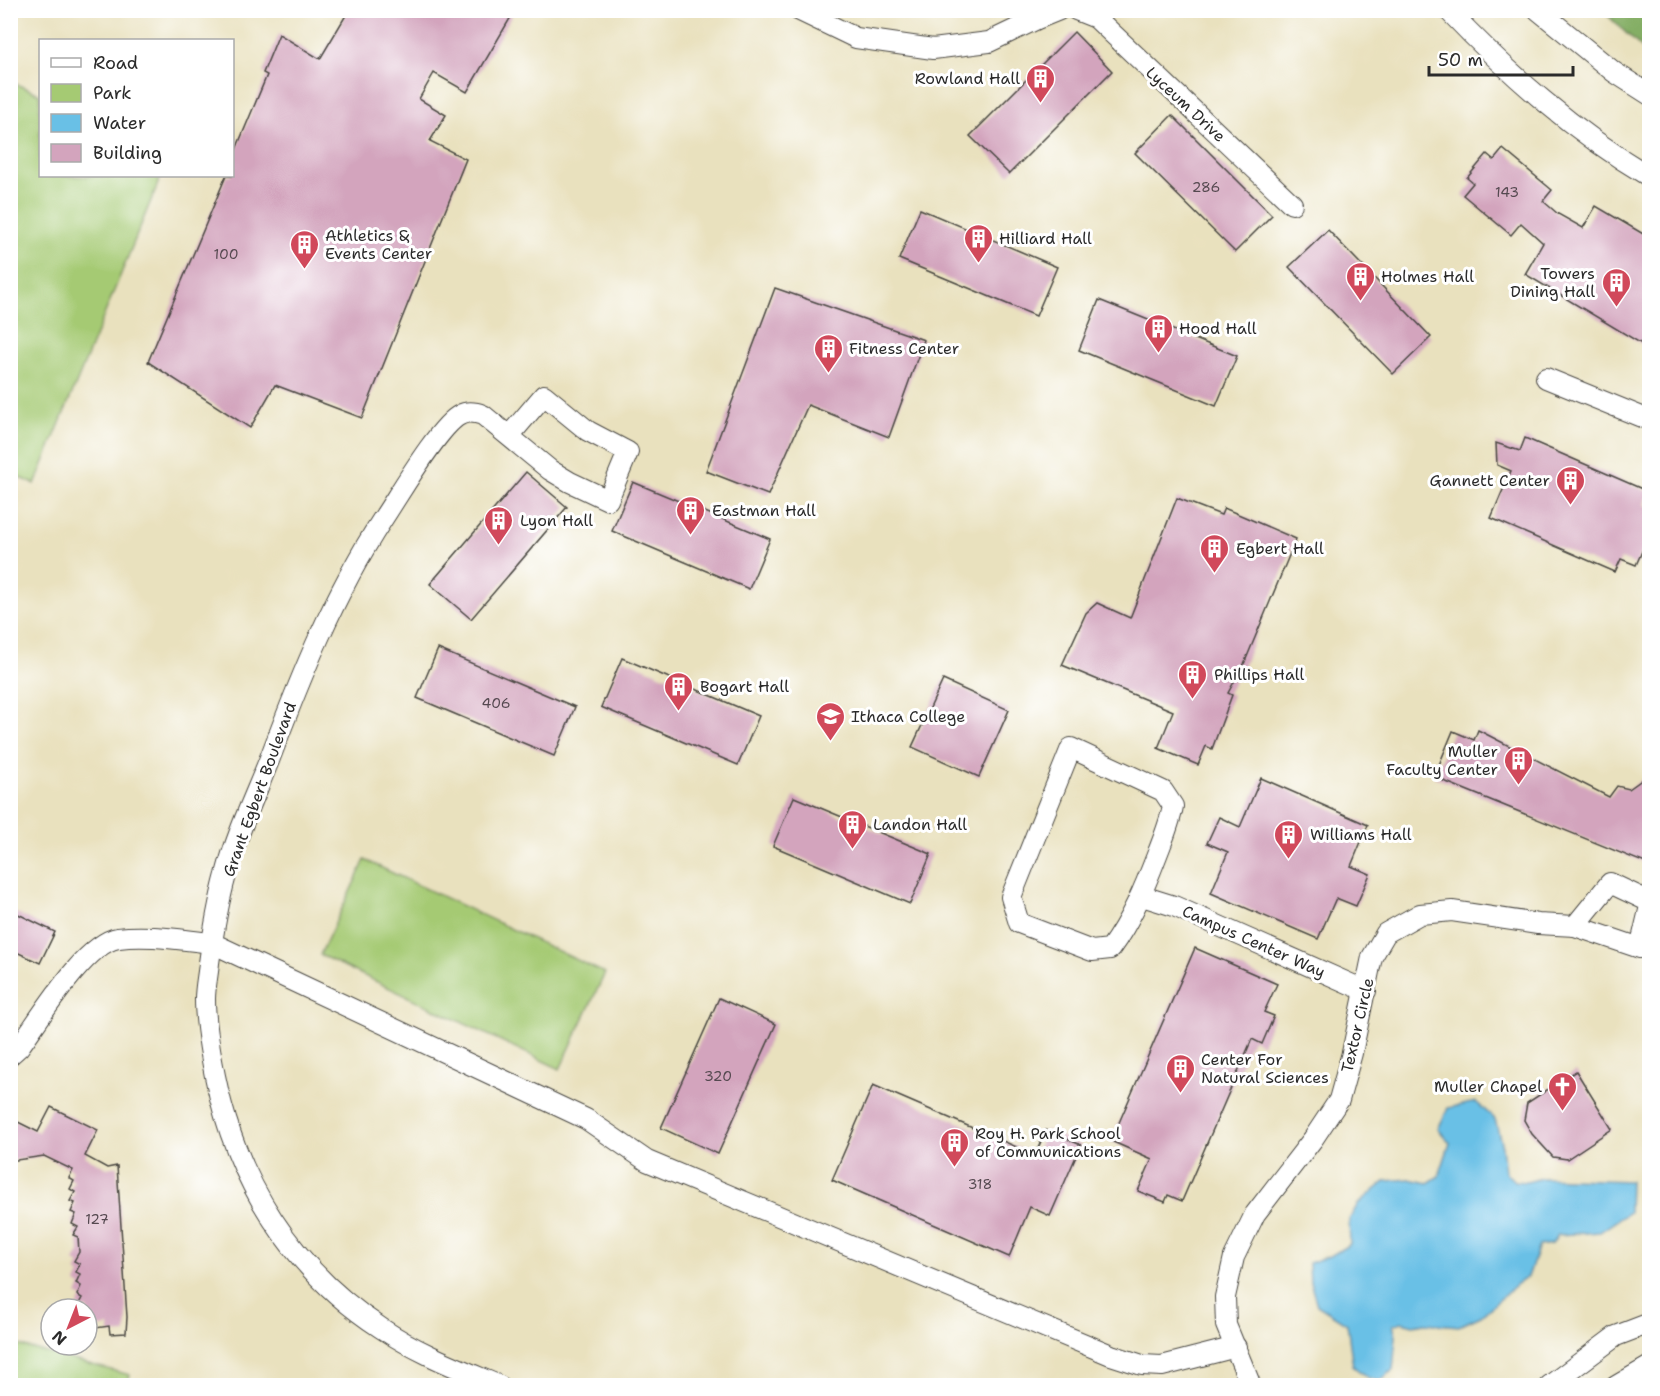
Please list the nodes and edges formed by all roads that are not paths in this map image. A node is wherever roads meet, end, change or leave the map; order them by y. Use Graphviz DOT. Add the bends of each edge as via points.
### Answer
graph roads {
  1 [pos="798,10"];
  2 [pos="1059,10"];
  3 [pos="1076,10"];
  4 [pos="1448,10"];
  5 [pos="1538,10"];
  6 [pos="1650,95"];
  7 [pos="1650,177"];
  8 [pos="1292,204"];
  9 [pos="1546,378"];
  10 [pos="1650,418"];
  11 [pos="509,436"];
  12 [pos="1142,896"];
  13 [pos="1650,904"];
  14 [pos="1575,926"];
  15 [pos="212,942"];
  16 [pos="1366,991"];
  17 [pos="10,1055"];
  18 [pos="1650,1323"];
  19 [pos="1236,1347"];
  20 [pos="1650,1366"];
  21 [pos="500,1386"];
  22 [pos="1251,1386"];
  23 [pos="1549,1386"];
  24 [pos="1616,1386"];
  1 -- 2 [label="street" via="856,38 933,49 989,42"];
  3 -- 8 [label="street, Lyceum Drive" via="1096,18"];
  4 -- 7 [label="street" via="1542,101 1579,131"];
  5 -- 6 [label="street" via="1614,72"];
  9 -- 10 [label="street"];
  11 -- 11 [label="street, Grant Egbert Boulevard" via="544,395 588,431 628,452 608,500 550,470"];
  11 -- 15 [label="street, Grant Egbert Boulevard" via="483,415 474,412 457,416 414,470 371,538 330,613 294,694 226,874"];
  12 -- 12 [label="street" via="1110,949 1092,951 1019,923 1011,897 1071,748 1163,791 1173,806"];
  12 -- 16 [label="street, Campus Center Way" via="1174,906"];
  13 -- 14 [label="street, Textor Circle" via="1610,883"];
  13 -- 14 [label="street, Textor Circle" via="1640,948"];
  14 -- 16 [label="street, Textor Circle" via="1452,911 1420,915 1386,933 1372,957"];
  15 -- 17 [label="street" via="116,939 96,950 72,972"];
  15 -- 19 [label="street" via="586,1119 647,1161 1111,1355 1143,1365 1162,1366"];
  15 -- 21 [label="street, Grant Egbert Boulevard" via="205,999 209,1047 232,1140 268,1215 319,1278 382,1329 435,1358"];
  16 -- 19 [label="street, Textor Circle" via="1339,1101 1255,1214 1234,1257 1225,1297 1226,1325"];
  18 -- 23 [label="street" via="1616,1336"];
  19 -- 22 [label="street, Textor Circle"];
  20 -- 24 [label="street"];
}
